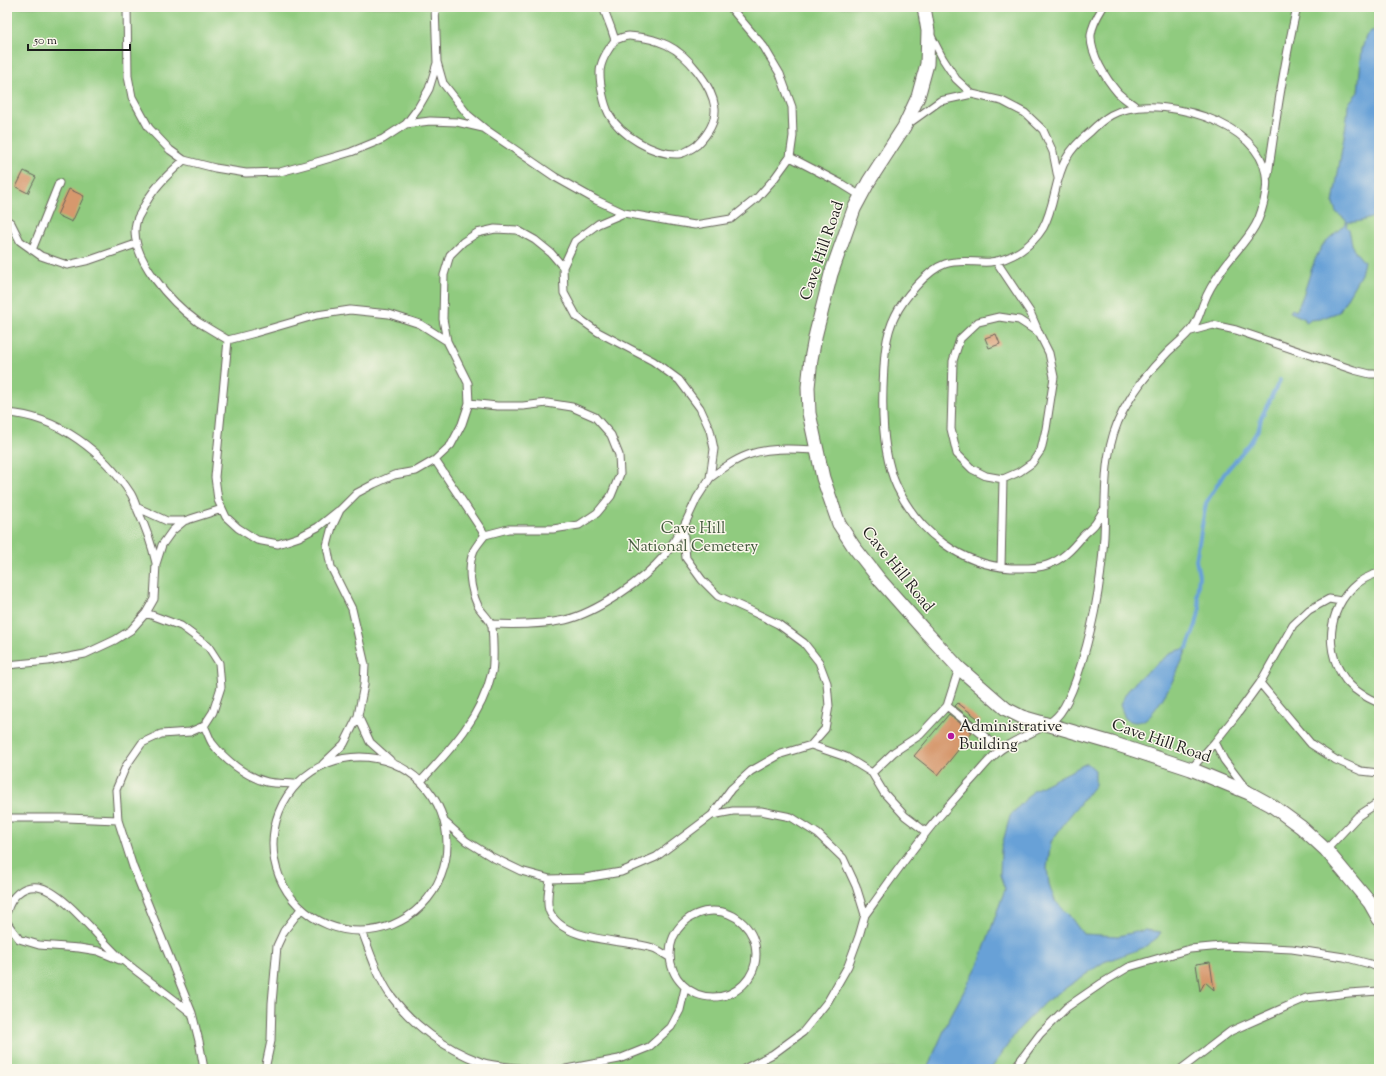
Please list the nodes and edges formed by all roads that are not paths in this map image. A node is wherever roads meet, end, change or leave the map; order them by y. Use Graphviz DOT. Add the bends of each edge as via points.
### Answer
graph roads {
  1 [pos="127,7"];
  2 [pos="435,7"];
  3 [pos="603,7"];
  4 [pos="730,7"];
  5 [pos="924,7"];
  6 [pos="1103,7"];
  7 [pos="1297,7"];
  8 [pos="928,31"];
  9 [pos="615,40"];
  10 [pos="437,62"];
  11 [pos="972,94"];
  12 [pos="1135,106"];
  13 [pos="406,124"];
  14 [pos="904,127"];
  15 [pos="485,129"];
  16 [pos="790,157"];
  17 [pos="184,160"];
  18 [pos="1268,177"];
  19 [pos="1058,178"];
  20 [pos="59,183"];
  21 [pos="861,196"];
  22 [pos="624,213"];
  23 [pos="7,220"];
  24 [pos="136,244"];
  25 [pos="32,250"];
  26 [pos="996,260"];
  27 [pos="563,267"];
  28 [pos="1191,331"];
  29 [pos="1039,333"];
  30 [pos="228,340"];
  31 [pos="447,341"];
  32 [pos="1379,374"];
  33 [pos="469,404"];
  34 [pos="7,413"];
  35 [pos="816,450"];
  36 [pos="435,460"];
  37 [pos="710,478"];
  38 [pos="1003,479"];
  39 [pos="136,507"];
  40 [pos="1105,508"];
  41 [pos="222,509"];
  42 [pos="340,510"];
  43 [pos="184,521"];
  44 [pos="683,528"];
  45 [pos="485,535"];
  46 [pos="156,564"];
  47 [pos="1001,567"];
  48 [pos="1379,573"];
  49 [pos="1341,601"];
  50 [pos="146,613"];
  51 [pos="492,624"];
  52 [pos="7,665"];
  53 [pos="959,668"];
  54 [pos="1260,683"];
  55 [pos="1379,703"];
  56 [pos="947,706"];
  57 [pos="358,716"];
  58 [pos="1046,724"];
  59 [pos="204,726"];
  60 [pos="1215,742"];
  61 [pos="811,745"];
  62 [pos="1000,749"];
  63 [pos="392,762"];
  64 [pos="323,764"];
  65 [pos="1191,769"];
  66 [pos="872,773"];
  67 [pos="1379,773"];
  68 [pos="422,781"];
  69 [pos="295,784"];
  70 [pos="1250,793"];
  71 [pos="1379,802"];
  72 [pos="712,815"];
  73 [pos="7,818"];
  74 [pos="118,820"];
  75 [pos="446,823"];
  76 [pos="926,832"];
  77 [pos="1326,850"];
  78 [pos="550,879"];
  79 [pos="301,909"];
  80 [pos="7,911"];
  81 [pos="865,915"];
  82 [pos="1379,919"];
  83 [pos="7,922"];
  84 [pos="362,932"];
  85 [pos="669,957"];
  86 [pos="124,961"];
  87 [pos="1379,968"];
  88 [pos="686,988"];
  89 [pos="1379,991"];
  90 [pos="192,1013"];
  91 [pos="204,1069"];
  92 [pos="266,1069"];
  93 [pos="524,1069"];
  94 [pos="566,1069"];
  95 [pos="744,1069"];
  96 [pos="1014,1069"];
  97 [pos="1181,1069"];
  1 -- 17 [label="lane" via="128,76 132,97 149,128 170,150"];
  2 -- 10 [label="lane"];
  3 -- 9 [label="lane"];
  4 -- 16 [label="lane" via="764,46 780,74 792,106 793,136"];
  5 -- 8 [label="street, Cave Hill Road"];
  6 -- 12 [label="lane" via="1097,15 1091,35 1095,56 1104,74 1119,93"];
  7 -- 18 [label="lane" via="1279,97"];
  8 -- 11 [label="lane" via="942,59 956,79"];
  8 -- 14 [label="street, Cave Hill Road" via="927,64 918,97"];
  9 -- 9 [label="lane" via="604,56 600,72 602,92 610,114 623,131 658,151 678,154 696,146 710,130 715,109 710,91 700,74 687,59 668,45 647,38 629,36"];
  10 -- 13 [label="lane" via="429,89"];
  10 -- 15 [label="lane" via="443,84 468,115"];
  11 -- 14 [label="lane" via="940,101"];
  11 -- 19 [label="lane" via="1002,101 1025,113 1043,130 1053,152"];
  12 -- 18 [label="lane" via="1196,113 1220,123 1243,137 1261,157"];
  12 -- 19 [label="lane" via="1112,114 1075,145"];
  13 -- 15 [label="lane" via="430,121 457,122"];
  13 -- 17 [label="lane" via="383,139 351,152 280,172 246,173"];
  14 -- 21 [label="street, Cave Hill Road"];
  15 -- 22 [label="lane" via="555,177"];
  16 -- 21 [label="lane"];
  16 -- 22 [label="lane" via="757,198 731,219 695,225"];
  17 -- 24 [label="lane" via="148,196 136,223"];
  18 -- 28 [label="lane" via="1264,204 1256,225 1214,283"];
  19 -- 26 [label="lane" via="1053,205 1042,230 1028,247 1007,258"];
  20 -- 25 [label="lane"];
  21 -- 35 [label="street, Cave Hill Road" via="831,274 811,359 809,413"];
  22 -- 27 [label="lane" via="598,224 575,242"];
  23 -- 25 [label="lane" via="20,241"];
  24 -- 25 [label="lane" via="67,266"];
  24 -- 30 [label="lane" via="147,270 172,299 198,322"];
  26 -- 29 [label="lane" via="1030,312"];
  26 -- 47 [label="lane" via="944,264 925,277 909,295 894,316 888,337 883,392 890,470 898,490 912,512 932,535 954,552"];
  27 -- 31 [label="lane" via="535,240 517,230 495,229 477,233 463,242 450,256 444,275 443,319"];
  27 -- 37 [label="lane" via="564,293 578,317 598,332 653,361 679,380 700,408 710,430 714,449"];
  28 -- 32 [label="lane" via="1213,325 1236,330 1354,370"];
  28 -- 40 [label="lane" via="1157,363 1123,410 1112,434 1107,456"];
  29 -- 38 [label="lane" via="1049,353 1054,376 1041,450 1020,472"];
  29 -- 38 [label="lane" via="1019,320 999,317 978,322 960,339 953,361 951,430 957,454 972,469 986,476"];
  30 -- 31 [label="lane" via="317,315 350,310 390,314 420,324"];
  30 -- 41 [label="lane" via="215,477"];
  31 -- 33 [label="lane" via="468,384"];
  33 -- 36 [label="lane" via="451,445"];
  33 -- 45 [label="lane" via="523,406 547,403 572,407 595,417 611,435 619,455 620,474 612,496 597,513 579,525 553,529 508,529"];
  34 -- 39 [label="lane" via="38,419 85,444 118,477 132,495"];
  35 -- 37 [label="lane" via="770,450 749,454"];
  35 -- 53 [label="street, Cave Hill Road" via="839,524 850,542 879,579"];
  36 -- 42 [label="lane" via="416,471 374,484 357,493"];
  36 -- 45 [label="lane"];
  37 -- 44 [label="lane"];
  38 -- 47 [label="lane"];
  39 -- 43 [label="lane" via="167,521"];
  39 -- 46 [label="lane" via="152,543"];
  40 -- 47 [label="lane" via="1095,524 1059,560 1043,567"];
  40 -- 58 [label="lane" via="1098,595 1082,662 1071,694 1059,716"];
  41 -- 42 [label="lane" via="226,517 238,528 257,540 278,544 318,527"];
  41 -- 43 [label="lane"];
  42 -- 57 [label="lane" via="327,546 331,567 352,608 364,658 364,685"];
  43 -- 46 [label="lane" via="172,531 162,545"];
  44 -- 51 [label="lane" via="664,556 644,575 618,596 593,609 567,620 540,624"];
  44 -- 61 [label="lane" via="686,558 718,596 778,624 804,643 819,662 827,683 830,706 825,729"];
  45 -- 51 [label="lane" via="474,550 470,566 471,585 478,606"];
  46 -- 50 [label="lane" via="154,599"];
  48 -- 49 [label="lane" via="1354,586"];
  49 -- 54 [label="lane" via="1329,599 1310,610 1293,625"];
  49 -- 55 [label="lane" via="1332,628 1331,643 1336,664 1347,682 1364,696"];
  50 -- 52 [label="lane" via="131,630 85,654"];
  50 -- 59 [label="lane" via="181,626 208,646 219,663 221,687 213,712"];
  51 -- 68 [label="lane" via="492,671 482,699 467,728"];
  53 -- 56 [label="lane"];
  53 -- 58 [label="street, Cave Hill Road" via="1006,709"];
  54 -- 60 [label="lane"];
  54 -- 67 [label="lane" via="1311,744 1336,760 1361,771"];
  56 -- 62 [label="lane"];
  56 -- 66 [label="lane" via="920,734 894,752"];
  57 -- 63 [label="lane" via="370,742"];
  57 -- 64 [label="lane" via="344,744"];
  58 -- 62 [label="lane"];
  58 -- 65 [label="street, Cave Hill Road"];
  59 -- 69 [label="lane" via="212,742 234,765 247,774 268,782"];
  59 -- 74 [label="lane" via="190,732 161,734 142,743 126,766 116,790"];
  60 -- 65 [label="lane"];
  60 -- 70 [label="lane" via="1224,760"];
  61 -- 66 [label="lane" via="846,757"];
  61 -- 72 [label="lane" via="781,754 751,771 731,789"];
  62 -- 76 [label="lane"];
  63 -- 64 [label="lane" via="361,756 345,757"];
  63 -- 68 [label="lane"];
  64 -- 69 [label="lane"];
  65 -- 70 [label="street, Cave Hill Road"];
  66 -- 76 [label="lane" via="884,793 905,816"];
  68 -- 75 [label="lane" via="437,800"];
  69 -- 79 [label="lane" via="280,807 273,834 274,861 284,887"];
  70 -- 77 [label="street, Cave Hill Road" via="1301,827"];
  71 -- 77 [label="lane" via="1358,816"];
  72 -- 78 [label="lane" via="656,857 621,872 585,878"];
  72 -- 81 [label="lane" via="733,811 761,811 792,817 818,834 843,858 856,886"];
  73 -- 74 [label="lane"];
  74 -- 90 [label="lane" via="133,867"];
  75 -- 78 [label="lane" via="492,857 521,871"];
  75 -- 84 [label="lane" via="448,849 443,874 430,897 412,915 388,927"];
  76 -- 81 [label="lane"];
  77 -- 82 [label="street, Cave Hill Road" via="1370,903"];
  78 -- 85 [label="lane" via="549,910 555,920 566,929 583,936 654,948"];
  79 -- 84 [label="lane" via="319,921 340,929"];
  79 -- 92 [label="lane" via="284,931 277,946 272,1041"];
  80 -- 86 [label="lane" via="10,900 22,889 37,887 55,894"];
  81 -- 95 [label="lane" via="848,966 828,1001 803,1032 773,1054"];
  83 -- 86 [label="lane" via="19,939 39,945 98,951"];
  84 -- 93 [label="lane" via="389,993 408,1016 429,1034 454,1050 483,1062"];
  85 -- 88 [label="lane" via="677,979"];
  85 -- 88 [label="lane" via="671,942 677,929 688,918 702,912 730,914 743,922 752,934 756,948 756,963 750,977 740,988 728,995 713,998 698,995"];
  86 -- 90 [label="lane"];
  87 -- 96 [label="lane" via="1344,957 1292,949 1255,946 1190,949 1129,967 1102,983 1067,1007 1040,1034"];
  88 -- 94 [label="lane" via="680,1010 671,1027 649,1047 619,1059"];
  89 -- 97 [label="lane" via="1306,998 1231,1030"];
  90 -- 91 [label="lane"];
}
